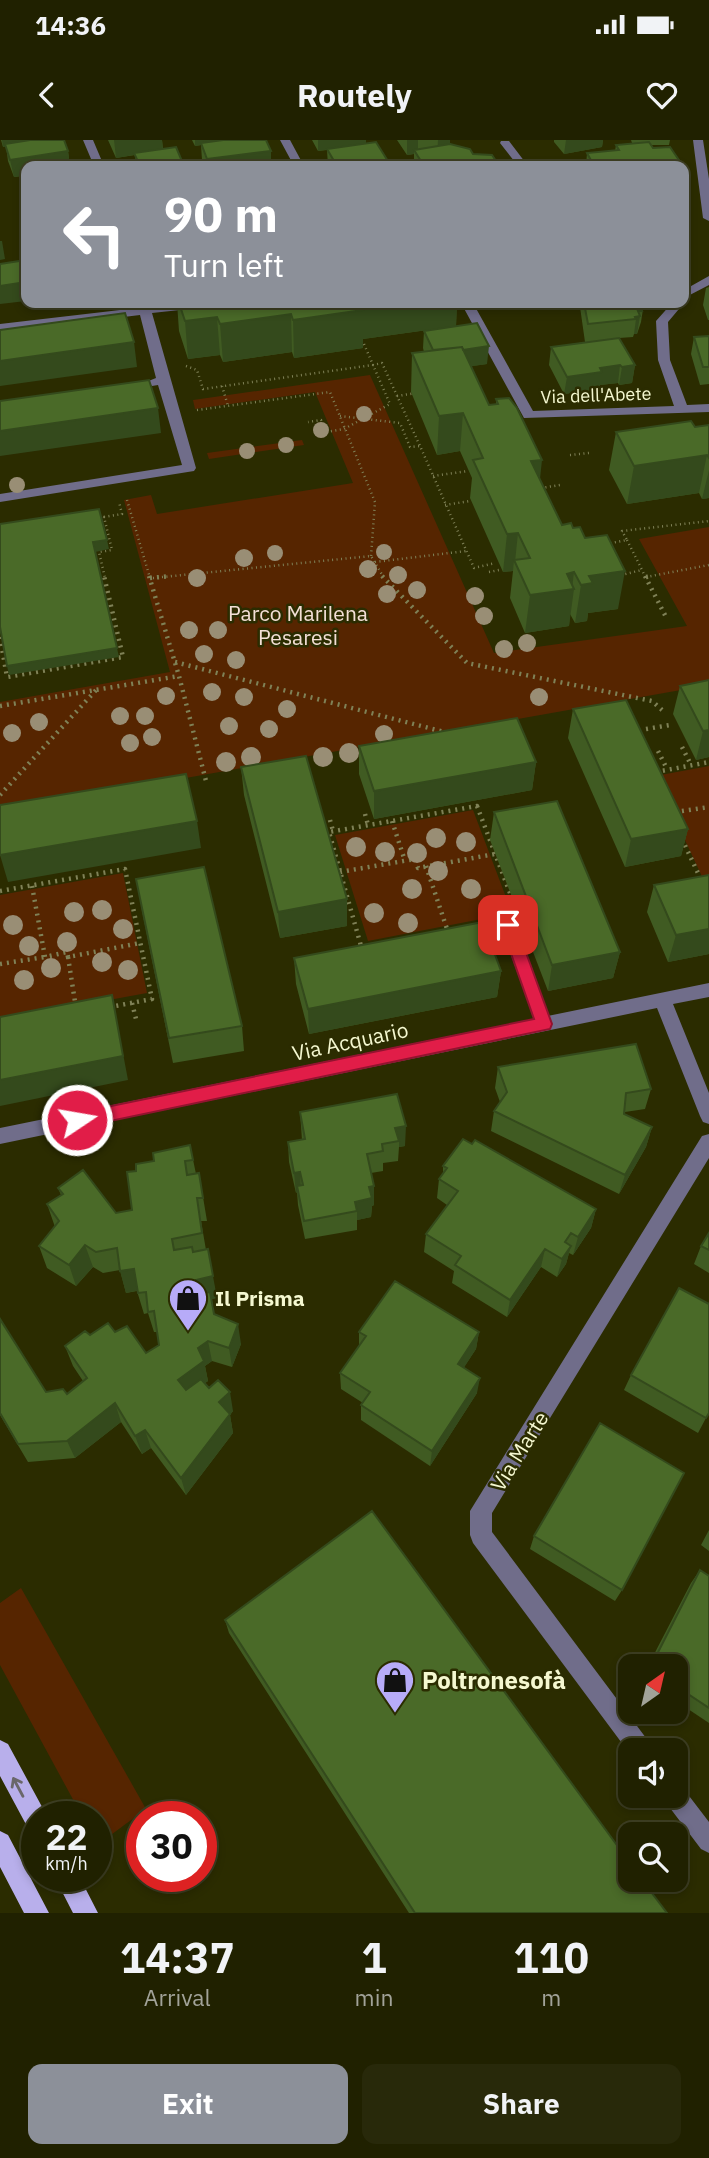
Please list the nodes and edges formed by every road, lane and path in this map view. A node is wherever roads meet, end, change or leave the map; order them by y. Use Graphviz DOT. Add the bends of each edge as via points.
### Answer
graph roads {
  1 [pos="88,140"];
  2 [pos="285,140"];
  3 [pos="698,140"];
  4 [pos="505,144"];
  5 [pos="97,161"];
  6 [pos="296,161"];
  7 [pos="519,161"];
  8 [pos="709,218"];
  9 [pos="709,280"];
  10 [pos="689,292"];
  11 [pos="163,308"];
  12 [pos="470,308"];
  13 [pos="674,308"];
  14 [pos="145,310"];
  15 [pos="0,328"];
  16 [pos="364,344"];
  17 [pos="373,365"];
  18 [pos="185,366"];
  19 [pos="163,380"];
  20 [pos="144,383"];
  21 [pos="222,386"];
  22 [pos="422,392"];
  23 [pos="397,396"];
  24 [pos="228,406"];
  25 [pos="709,408"];
  26 [pos="682,409"];
  27 [pos="193,411"];
  28 [pos="339,415"];
  29 [pos="363,419"];
  30 [pos="308,422"];
  31 [pos="344,429"];
  32 [pos="420,446"];
  33 [pos="589,453"];
  34 [pos="570,455"];
  35 [pos="468,471"];
  36 [pos="433,476"];
  37 [pos="560,485"];
  38 [pos="540,488"];
  39 [pos="0,498"];
  40 [pos="127,500"];
  41 [pos="119,501"];
  42 [pos="470,501"];
  43 [pos="446,505"];
  44 [pos="104,517"];
  45 [pos="91,519"];
  46 [pos="709,521"];
  47 [pos="627,540"];
  48 [pos="604,544"];
  49 [pos="466,551"];
  50 [pos="371,556"];
  51 [pos="375,562"];
  52 [pos="495,564"];
  53 [pos="709,565"];
  54 [pos="499,570"];
  55 [pos="641,570"];
  56 [pos="489,572"];
  57 [pos="617,575"];
  58 [pos="646,577"];
  59 [pos="150,578"];
  60 [pos="666,617"];
  61 [pos="0,637"];
  62 [pos="175,662"];
  63 [pos="179,676"];
  64 [pos="97,688"];
  65 [pos="0,706"];
  66 [pos="662,710"];
  67 [pos="670,724"];
  68 [pos="646,729"];
  69 [pos="460,736"];
  70 [pos="681,747"];
  71 [pos="658,751"];
  72 [pos="709,762"];
  73 [pos="691,765"];
  74 [pos="667,770"];
  75 [pos="206,781"];
  76 [pos="655,783"];
  77 [pos="0,795"];
  78 [pos="709,807"];
  79 [pos="669,813"];
  80 [pos="365,814"];
  81 [pos="330,820"];
  82 [pos="392,821"];
  83 [pos="368,825"];
  84 [pos="491,825"];
  85 [pos="484,826"];
  86 [pos="333,831"];
  87 [pos="681,837"];
  88 [pos="495,854"];
  89 [pos="405,861"];
  90 [pos="426,866"];
  91 [pos="340,872"];
  92 [pos="32,886"];
  93 [pos="709,887"];
  94 [pos="141,889"];
  95 [pos="130,890"];
  96 [pos="0,891"];
  97 [pos="508,925"];
  98 [pos="449,936"];
  99 [pos="140,943"];
  100 [pos="45,957"];
  101 [pos="68,957"];
  102 [pos="0,964"];
  103 [pos="709,990"];
  104 [pos="663,999"];
  105 [pos="132,1003"];
  106 [pos="99,1010"];
  107 [pos="76,1014"];
  108 [pos="136,1019"];
  109 [pos="544,1024"];
  110 [pos="709,1116"];
  111 [pos="0,1136"];
  112 [pos="709,1142"];
  113 [pos="632,1738"];
  114 [pos="0,1752"];
  115 [pos="26,1801"];
  116 [pos="684,1808"];
  117 [pos="709,1841"];
  118 [pos="0,1843"];
  119 [pos="75,1892"];
  120 [pos="37,1913"];
  121 [pos="86,1913"];
  1 -- 5 [label="street"];
  2 -- 6 [label="street"];
  3 -- 8 [label="street"];
  4 -- 7 [label="street"];
  9 -- 10 [label="street"];
  11 -- 14 [label="street"];
  12 -- 26 [label="street, Via dell'Abete" via="529,415"];
  13 -- 26 [label="street" via="662,321 664,360"];
  14 -- 15 [label="street"];
  14 -- 19 [label="street"];
  16 -- 17 [label="path"];
  17 -- 21 [label="path"];
  17 -- 23 [label="path" via="382,363"];
  17 -- 29 [label="path" via="390,404"];
  18 -- 21 [label="path" via="197,370 203,389"];
  19 -- 20 [label="street"];
  19 -- 39 [label="street" via="189,468"];
  21 -- 24 [label="path"];
  22 -- 23 [label="path"];
  23 -- 32 [label="path"];
  24 -- 27 [label="path"];
  24 -- 28 [label="path" via="330,391"];
  25 -- 26 [label="street, Via dell'Abete"];
  28 -- 29 [label="path"];
  28 -- 31 [label="path"];
  29 -- 31 [label="path"];
  29 -- 32 [label="path" via="400,423 410,447"];
  30 -- 31 [label="path" via="321,420 326,432"];
  31 -- 50 [label="path" via="375,502"];
  32 -- 36 [label="path"];
  33 -- 34 [label="path"];
  35 -- 36 [label="path"];
  36 -- 43 [label="path"];
  37 -- 38 [label="path"];
  40 -- 59 [label="path"];
  41 -- 44 [label="path" via="122,514"];
  42 -- 43 [label="path"];
  43 -- 49 [label="path"];
  44 -- 45 [label="path"];
  44 -- 61 [label="path" via="112,550 99,552 123,657 7,677"];
  46 -- 47 [label="path" via="622,531"];
  47 -- 48 [label="path"];
  47 -- 55 [label="path"];
  49 -- 51 [label="path"];
  49 -- 52 [label="path" via="474,568"];
  50 -- 51 [label="path"];
  50 -- 59 [label="path"];
  51 -- 66 [label="path" via="382,576 467,663 652,701"];
  53 -- 58 [label="path"];
  54 -- 56 [label="path"];
  55 -- 57 [label="path"];
  55 -- 58 [label="path"];
  58 -- 60 [label="path"];
  59 -- 62 [label="path"];
  62 -- 63 [label="path"];
  62 -- 69 [label="path"];
  63 -- 64 [label="path"];
  63 -- 75 [label="path"];
  64 -- 65 [label="path"];
  64 -- 77 [label="path"];
  67 -- 68 [label="path"];
  70 -- 73 [label="path"];
  71 -- 74 [label="path"];
  72 -- 73 [label="path"];
  73 -- 74 [label="path"];
  74 -- 76 [label="path" via="651,772"];
  78 -- 79 [label="path"];
  80 -- 83 [label="path"];
  81 -- 86 [label="path"];
  82 -- 83 [label="path"];
  82 -- 85 [label="path" via="477,806"];
  82 -- 89 [label="path"];
  83 -- 86 [label="path"];
  84 -- 85 [label="path"];
  85 -- 88 [label="path"];
  86 -- 91 [label="path" via="329,832"];
  87 -- 93 [label="path" via="705,888"];
  88 -- 90 [label="path"];
  88 -- 97 [label="path" via="521,922"];
  89 -- 90 [label="path" via="415,859 418,868"];
  89 -- 91 [label="path"];
  90 -- 98 [label="path"];
  91 -- 98 [label="path" via="363,953"];
  92 -- 95 [label="path" via="125,869"];
  92 -- 96 [label="path"];
  92 -- 100 [label="path"];
  94 -- 95 [label="path"];
  95 -- 99 [label="path"];
  97 -- 98 [label="path"];
  97 -- 109 [label="lane"];
  99 -- 101 [label="path"];
  99 -- 105 [label="path" via="152,999"];
  100 -- 101 [label="path" via="67,952"];
  100 -- 102 [label="path"];
  101 -- 107 [label="path"];
  103 -- 104 [label="street, Via Acquario"];
  104 -- 109 [label="street, Via Acquario"];
  104 -- 110 [label="street"];
  105 -- 106 [label="path"];
  105 -- 108 [label="path"];
  109 -- 111 [label="street, Via Acquario"];
  112 -- 113 [label="street, Via Marte" via="481,1511 481,1535"];
  115 -- 114 [label="main road, one-way"];
  116 -- 117 [label="street"];
  118 -- 120 [label="main road"];
  119 -- 121 [label="main road"];
}
